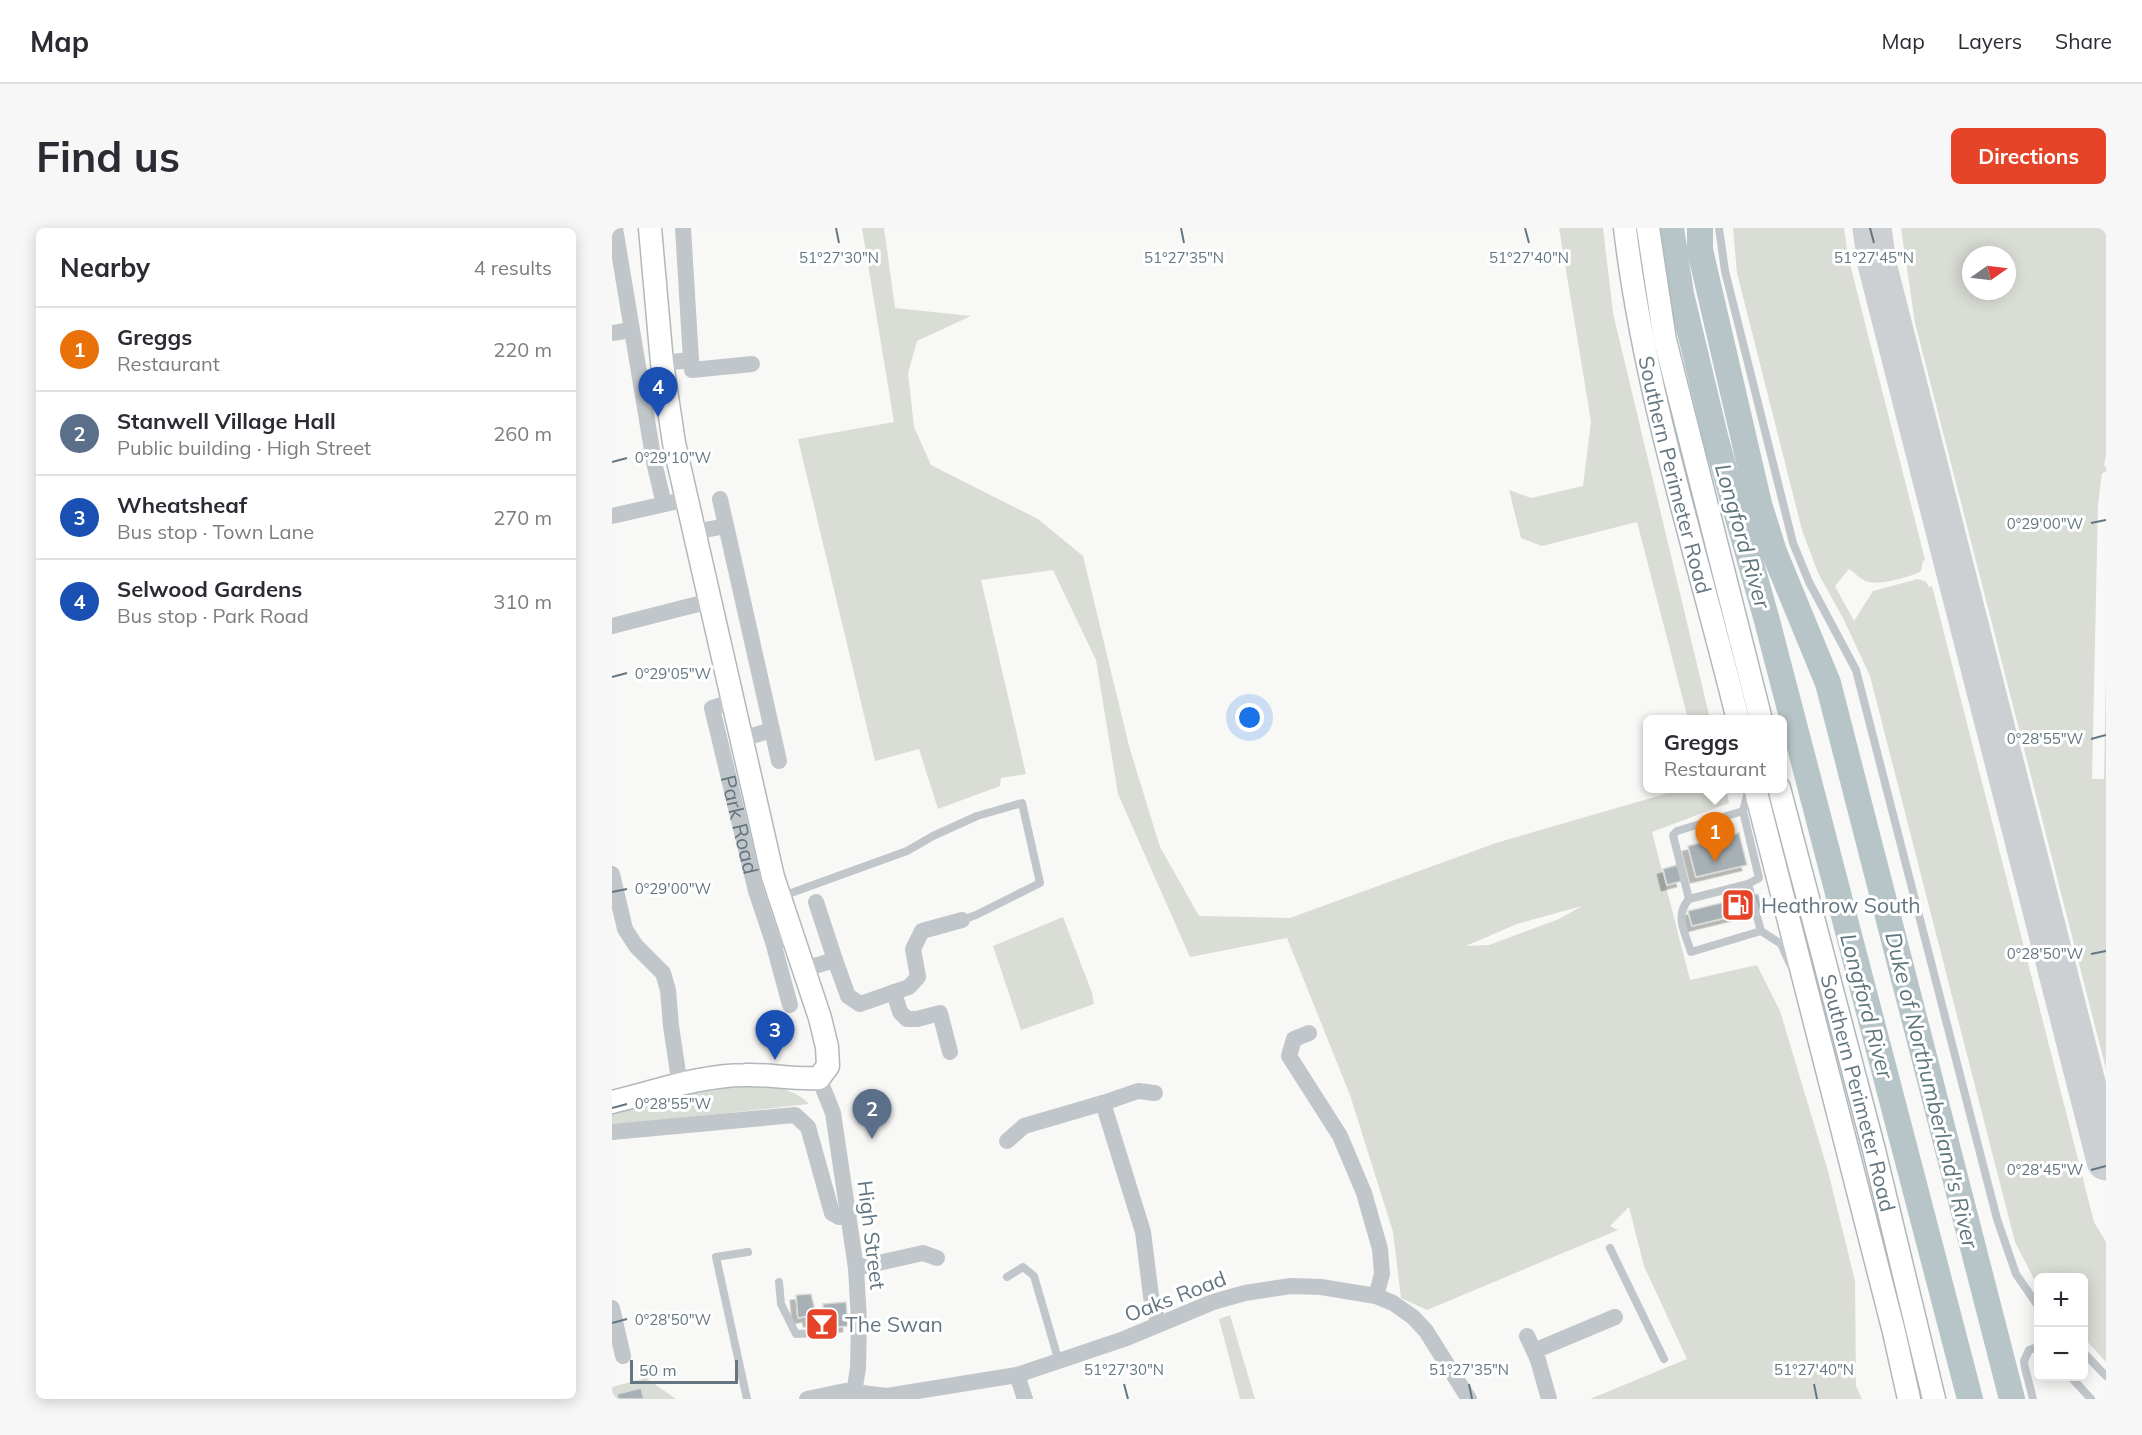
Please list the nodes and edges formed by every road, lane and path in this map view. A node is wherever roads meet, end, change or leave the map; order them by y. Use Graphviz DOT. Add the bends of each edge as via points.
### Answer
graph roads {
  1 [pos="615,228"];
  2 [pos="650,228"];
  3 [pos="683,228"];
  4 [pos="1625,228"];
  5 [pos="1648,228"];
  6 [pos="1719,228"];
  7 [pos="619,294"];
  8 [pos="656,310"];
  9 [pos="630,322"];
  10 [pos="612,333"];
  11 [pos="691,360"];
  12 [pos="662,363"];
  13 [pos="752,364"];
  14 [pos="720,499"];
  15 [pos="687,500"];
  16 [pos="664,504"];
  17 [pos="612,516"];
  18 [pos="726,526"];
  19 [pos="694,532"];
  20 [pos="710,601"];
  21 [pos="612,626"];
  22 [pos="733,701"];
  23 [pos="1737,715"];
  24 [pos="1760,715"];
  25 [pos="772,730"];
  26 [pos="741,739"];
  27 [pos="779,761"];
  28 [pos="1748,793"];
  29 [pos="1756,793"];
  30 [pos="1780,793"];
  31 [pos="1743,811"];
  32 [pos="612,874"];
  33 [pos="1748,884"];
  34 [pos="780,897"];
  35 [pos="1689,899"];
  36 [pos="816,902"];
  37 [pos="962,920"];
  38 [pos="1761,932"];
  39 [pos="783,939"];
  40 [pos="835,960"];
  41 [pos="804,969"];
  42 [pos="894,992"];
  43 [pos="790,1005"];
  44 [pos="1309,1033"];
  45 [pos="1821,1049"];
  46 [pos="950,1052"];
  47 [pos="819,1078"];
  48 [pos="680,1086"];
  49 [pos="1155,1094"];
  50 [pos="612,1102"];
  51 [pos="1102,1104"];
  52 [pos="612,1132"];
  53 [pos="1007,1142"];
  54 [pos="849,1214"];
  55 [pos="1610,1248"];
  56 [pos="748,1252"];
  57 [pos="937,1258"];
  58 [pos="856,1268"];
  59 [pos="1008,1277"];
  60 [pos="779,1282"];
  61 [pos="1376,1296"];
  62 [pos="2034,1300"];
  63 [pos="1639,1307"];
  64 [pos="612,1308"];
  65 [pos="1622,1314"];
  66 [pos="1159,1324"];
  67 [pos="833,1332"];
  68 [pos="2034,1348"];
  69 [pos="623,1356"];
  70 [pos="2088,1357"];
  71 [pos="1664,1359"];
  72 [pos="1059,1362"];
  73 [pos="1017,1375"];
  74 [pos="2106,1376"];
  75 [pos="2074,1381"];
  76 [pos="853,1396"];
  77 [pos="747,1399"];
  78 [pos="807,1399"];
  79 [pos="1025,1399"];
  80 [pos="1469,1399"];
  81 [pos="1549,1399"];
  82 [pos="1909,1399"];
  83 [pos="1934,1399"];
  84 [pos="2033,1399"];
  85 [pos="2091,1399"];
  1 -- 7 [label="street"];
  2 -- 8 [label="street, Park Road"];
  3 -- 11 [label="street"];
  4 -- 23 [label="street, Southern Perimeter Road" via="1655,398"];
  5 -- 24 [label="street, Southern Perimeter Road" via="1665,340"];
  6 -- 62 [label="lane" via="1725,270 1794,543 1809,582 1856,670 1997,1219 2016,1274"];
  7 -- 9 [label="street"];
  8 -- 9 [label="street"];
  8 -- 12 [label="street, Park Road"];
  9 -- 10 [label="street"];
  9 -- 16 [label="street"];
  11 -- 12 [label="street"];
  11 -- 13 [label="street" via="692,370"];
  12 -- 15 [label="street, Park Road"];
  14 -- 18 [label="street"];
  15 -- 16 [label="street"];
  15 -- 19 [label="street, Park Road"];
  16 -- 17 [label="street"];
  18 -- 19 [label="street"];
  18 -- 25 [label="street"];
  19 -- 20 [label="street, Park Road"];
  20 -- 21 [label="street"];
  20 -- 22 [label="street, Park Road"];
  22 -- 26 [label="street, Park Road"];
  22 -- 39 [label="street, Park Road" via="712,708 756,891"];
  25 -- 26 [label="street"];
  25 -- 27 [label="street"];
  26 -- 34 [label="street, Park Road"];
  28 -- 31 [label="lane"];
  29 -- 45 [label="street, Southern Perimeter Road"];
  30 -- 83 [label="street, Southern Perimeter Road"];
  31 -- 33 [label="lane" via="1759,878"];
  31 -- 35 [label="lane" via="1673,835"];
  32 -- 48 [label="street" via="625,929 663,973"];
  33 -- 35 [label="lane"];
  33 -- 38 [label="lane"];
  34 -- 37 [label="lane" via="908,851 977,816 1022,803 1040,883"];
  34 -- 39 [label="street, Park Road"];
  35 -- 38 [label="lane" via="1680,915 1691,952"];
  36 -- 40 [label="street"];
  37 -- 42 [label="street" via="922,931 913,949 918,977 909,987"];
  38 -- 45 [label="lane" via="1781,944"];
  39 -- 41 [label="street, Park Road"];
  39 -- 43 [label="street"];
  40 -- 41 [label="street"];
  40 -- 42 [label="street" via="848,996 860,1004"];
  41 -- 47 [label="street, Park Road" via="827,1047 828,1066"];
  42 -- 46 [label="street" via="900,1012 907,1019 939,1013"];
  44 -- 61 [label="street" via="1294,1039 1289,1056 1340,1136 1365,1193 1380,1249 1382,1274"];
  45 -- 82 [label="street, Southern Perimeter Road"];
  47 -- 48 [label="street" via="745,1075 715,1077"];
  47 -- 54 [label="street, High Street" via="833,1113"];
  48 -- 50 [label="street"];
  49 -- 51 [label="street" via="1138,1091"];
  51 -- 53 [label="street" via="1024,1126"];
  51 -- 66 [label="street" via="1143,1232 1152,1304"];
  52 -- 54 [label="street" via="795,1115 808,1126 832,1213 839,1217"];
  54 -- 58 [label="street, High Street"];
  55 -- 63 [label="lane"];
  56 -- 77 [label="lane" via="716,1257"];
  57 -- 58 [label="street" via="923,1253"];
  58 -- 76 [label="street, High Street" via="854,1329 858,1368"];
  59 -- 72 [label="lane" via="1023,1267 1034,1276"];
  60 -- 67 [label="lane" via="781,1304 796,1334"];
  61 -- 66 [label="street, Oaks Road" via="1291,1286 1237,1295"];
  61 -- 80 [label="street, Oaks Road" via="1393,1303 1426,1331"];
  63 -- 65 [label="lane"];
  63 -- 71 [label="lane"];
  64 -- 69 [label="street"];
  65 -- 81 [label="street" via="1530,1344"];
  66 -- 72 [label="street, Oaks Road"];
  68 -- 84 [label="lane" via="2024,1360"];
  70 -- 74 [label="lane"];
  72 -- 73 [label="street, Oaks Road"];
  73 -- 76 [label="street, Oaks Road" via="887,1396"];
  73 -- 79 [label="street"];
  75 -- 85 [label="lane"];
  76 -- 78 [label="street, Oaks Road" via="845,1391"];
}
